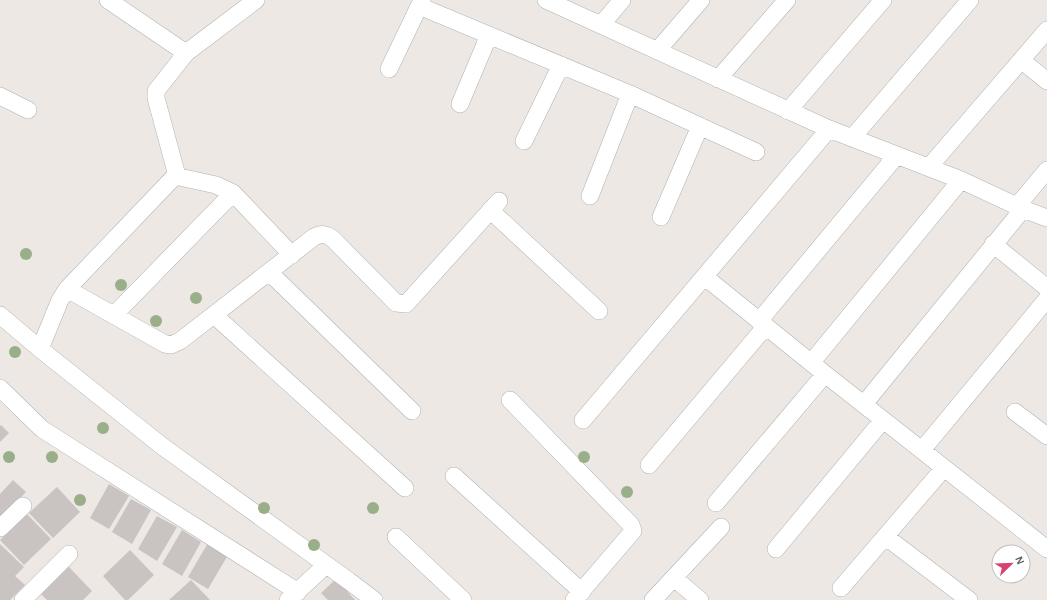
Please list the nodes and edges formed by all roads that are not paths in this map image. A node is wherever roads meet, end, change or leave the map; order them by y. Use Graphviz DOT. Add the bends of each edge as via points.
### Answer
graph roads {
  1 [pos="108,0"];
  2 [pos="256,0"];
  3 [pos="546,0"];
  4 [pos="622,0"];
  5 [pos="701,0"];
  6 [pos="787,0"];
  7 [pos="883,0"];
  8 [pos="970,0"];
  9 [pos="420,3"];
  10 [pos="601,25"];
  11 [pos="1047,30"];
  12 [pos="489,35"];
  13 [pos="658,51"];
  14 [pos="186,53"];
  15 [pos="1021,60"];
  16 [pos="561,66"];
  17 [pos="389,69"];
  18 [pos="718,80"];
  19 [pos="1047,81"];
  20 [pos="630,94"];
  21 [pos="0,96"];
  22 [pos="460,104"];
  23 [pos="28,110"];
  24 [pos="788,111"];
  25 [pos="700,126"];
  26 [pos="829,129"];
  27 [pos="852,138"];
  28 [pos="524,141"];
  29 [pos="756,152"];
  30 [pos="897,155"];
  31 [pos="928,167"];
  32 [pos="1047,170"];
  33 [pos="175,176"];
  34 [pos="960,180"];
  35 [pos="234,193"];
  36 [pos="590,196"];
  37 [pos="1020,207"];
  38 [pos="661,217"];
  39 [pos="1047,218"];
  40 [pos="993,244"];
  41 [pos="292,255"];
  42 [pos="269,272"];
  43 [pos="705,277"];
  44 [pos="1047,288"];
  45 [pos="67,289"];
  46 [pos="1047,299"];
  47 [pos="599,311"];
  48 [pos="0,315"];
  49 [pos="114,315"];
  50 [pos="214,315"];
  51 [pos="762,323"];
  52 [pos="40,349"];
  53 [pos="811,363"];
  54 [pos="825,374"];
  55 [pos="0,388"];
  56 [pos="510,400"];
  57 [pos="864,404"];
  58 [pos="412,411"];
  59 [pos="1016,412"];
  60 [pos="583,420"];
  61 [pos="883,420"];
  62 [pos="1047,436"];
  63 [pos="922,450"];
  64 [pos="649,465"];
  65 [pos="944,468"];
  66 [pos="454,476"];
  67 [pos="405,488"];
  68 [pos="716,503"];
  69 [pos="23,506"];
  70 [pos="721,527"];
  71 [pos="0,528"];
  72 [pos="396,536"];
  73 [pos="886,537"];
  74 [pos="1047,549"];
  75 [pos="776,550"];
  76 [pos="69,554"];
  77 [pos="326,565"];
  78 [pos="674,578"];
  79 [pos="841,588"];
  80 [pos="293,596"];
  81 [pos="578,596"];
  82 [pos="23,600"];
  83 [pos="374,600"];
  84 [pos="463,600"];
  85 [pos="653,600"];
  86 [pos="700,600"];
  87 [pos="968,600"];
  1 -- 14 [label="street"];
  2 -- 14 [label="street"];
  3 -- 10 [label="street"];
  4 -- 10 [label="street"];
  5 -- 13 [label="street"];
  6 -- 18 [label="street"];
  7 -- 24 [label="street"];
  8 -- 27 [label="street"];
  9 -- 12 [label="street"];
  9 -- 17 [label="street"];
  10 -- 13 [label="street"];
  11 -- 15 [label="street"];
  12 -- 16 [label="street"];
  12 -- 22 [label="street"];
  13 -- 18 [label="street"];
  14 -- 33 [label="street" via="155,94"];
  15 -- 19 [label="street"];
  15 -- 31 [label="street"];
  16 -- 20 [label="street"];
  16 -- 28 [label="street"];
  18 -- 24 [label="street"];
  20 -- 25 [label="street"];
  20 -- 36 [label="street"];
  21 -- 23 [label="street"];
  24 -- 26 [label="street"];
  25 -- 29 [label="street"];
  25 -- 38 [label="street"];
  26 -- 27 [label="street"];
  26 -- 43 [label="street"];
  27 -- 30 [label="street"];
  30 -- 31 [label="street"];
  30 -- 51 [label="street"];
  31 -- 34 [label="street"];
  32 -- 37 [label="street"];
  33 -- 35 [label="street" via="216,184"];
  33 -- 45 [label="street"];
  34 -- 37 [label="street"];
  34 -- 53 [label="street"];
  35 -- 41 [label="street"];
  35 -- 49 [label="street"];
  37 -- 39 [label="street"];
  37 -- 40 [label="street"];
  40 -- 44 [label="street"];
  40 -- 57 [label="street"];
  41 -- 42 [label="street"];
  41 -- 47 [label="street" via="314,237 327,235 396,303 406,304 494,205"];
  42 -- 50 [label="street"];
  42 -- 58 [label="street"];
  43 -- 51 [label="street"];
  43 -- 60 [label="street"];
  45 -- 49 [label="street"];
  45 -- 52 [label="street"];
  46 -- 63 [label="street"];
  48 -- 52 [label="street"];
  49 -- 50 [label="street" via="171,345"];
  50 -- 67 [label="street"];
  51 -- 53 [label="street"];
  51 -- 64 [label="street"];
  52 -- 77 [label="street" via="162,446"];
  53 -- 54 [label="street"];
  54 -- 57 [label="street"];
  54 -- 68 [label="street"];
  55 -- 80 [label="street" via="42,429"];
  56 -- 81 [label="street" via="631,525 633,531"];
  57 -- 61 [label="street"];
  59 -- 62 [label="street"];
  61 -- 63 [label="street"];
  61 -- 75 [label="street"];
  63 -- 65 [label="street"];
  65 -- 73 [label="street"];
  65 -- 74 [label="street"];
  66 -- 81 [label="street"];
  69 -- 71 [label="street"];
  70 -- 78 [label="street"];
  72 -- 84 [label="street"];
  73 -- 79 [label="street"];
  73 -- 87 [label="street"];
  76 -- 82 [label="street"];
  77 -- 80 [label="street"];
  77 -- 83 [label="street"];
  78 -- 85 [label="street"];
  78 -- 86 [label="street"];
}
